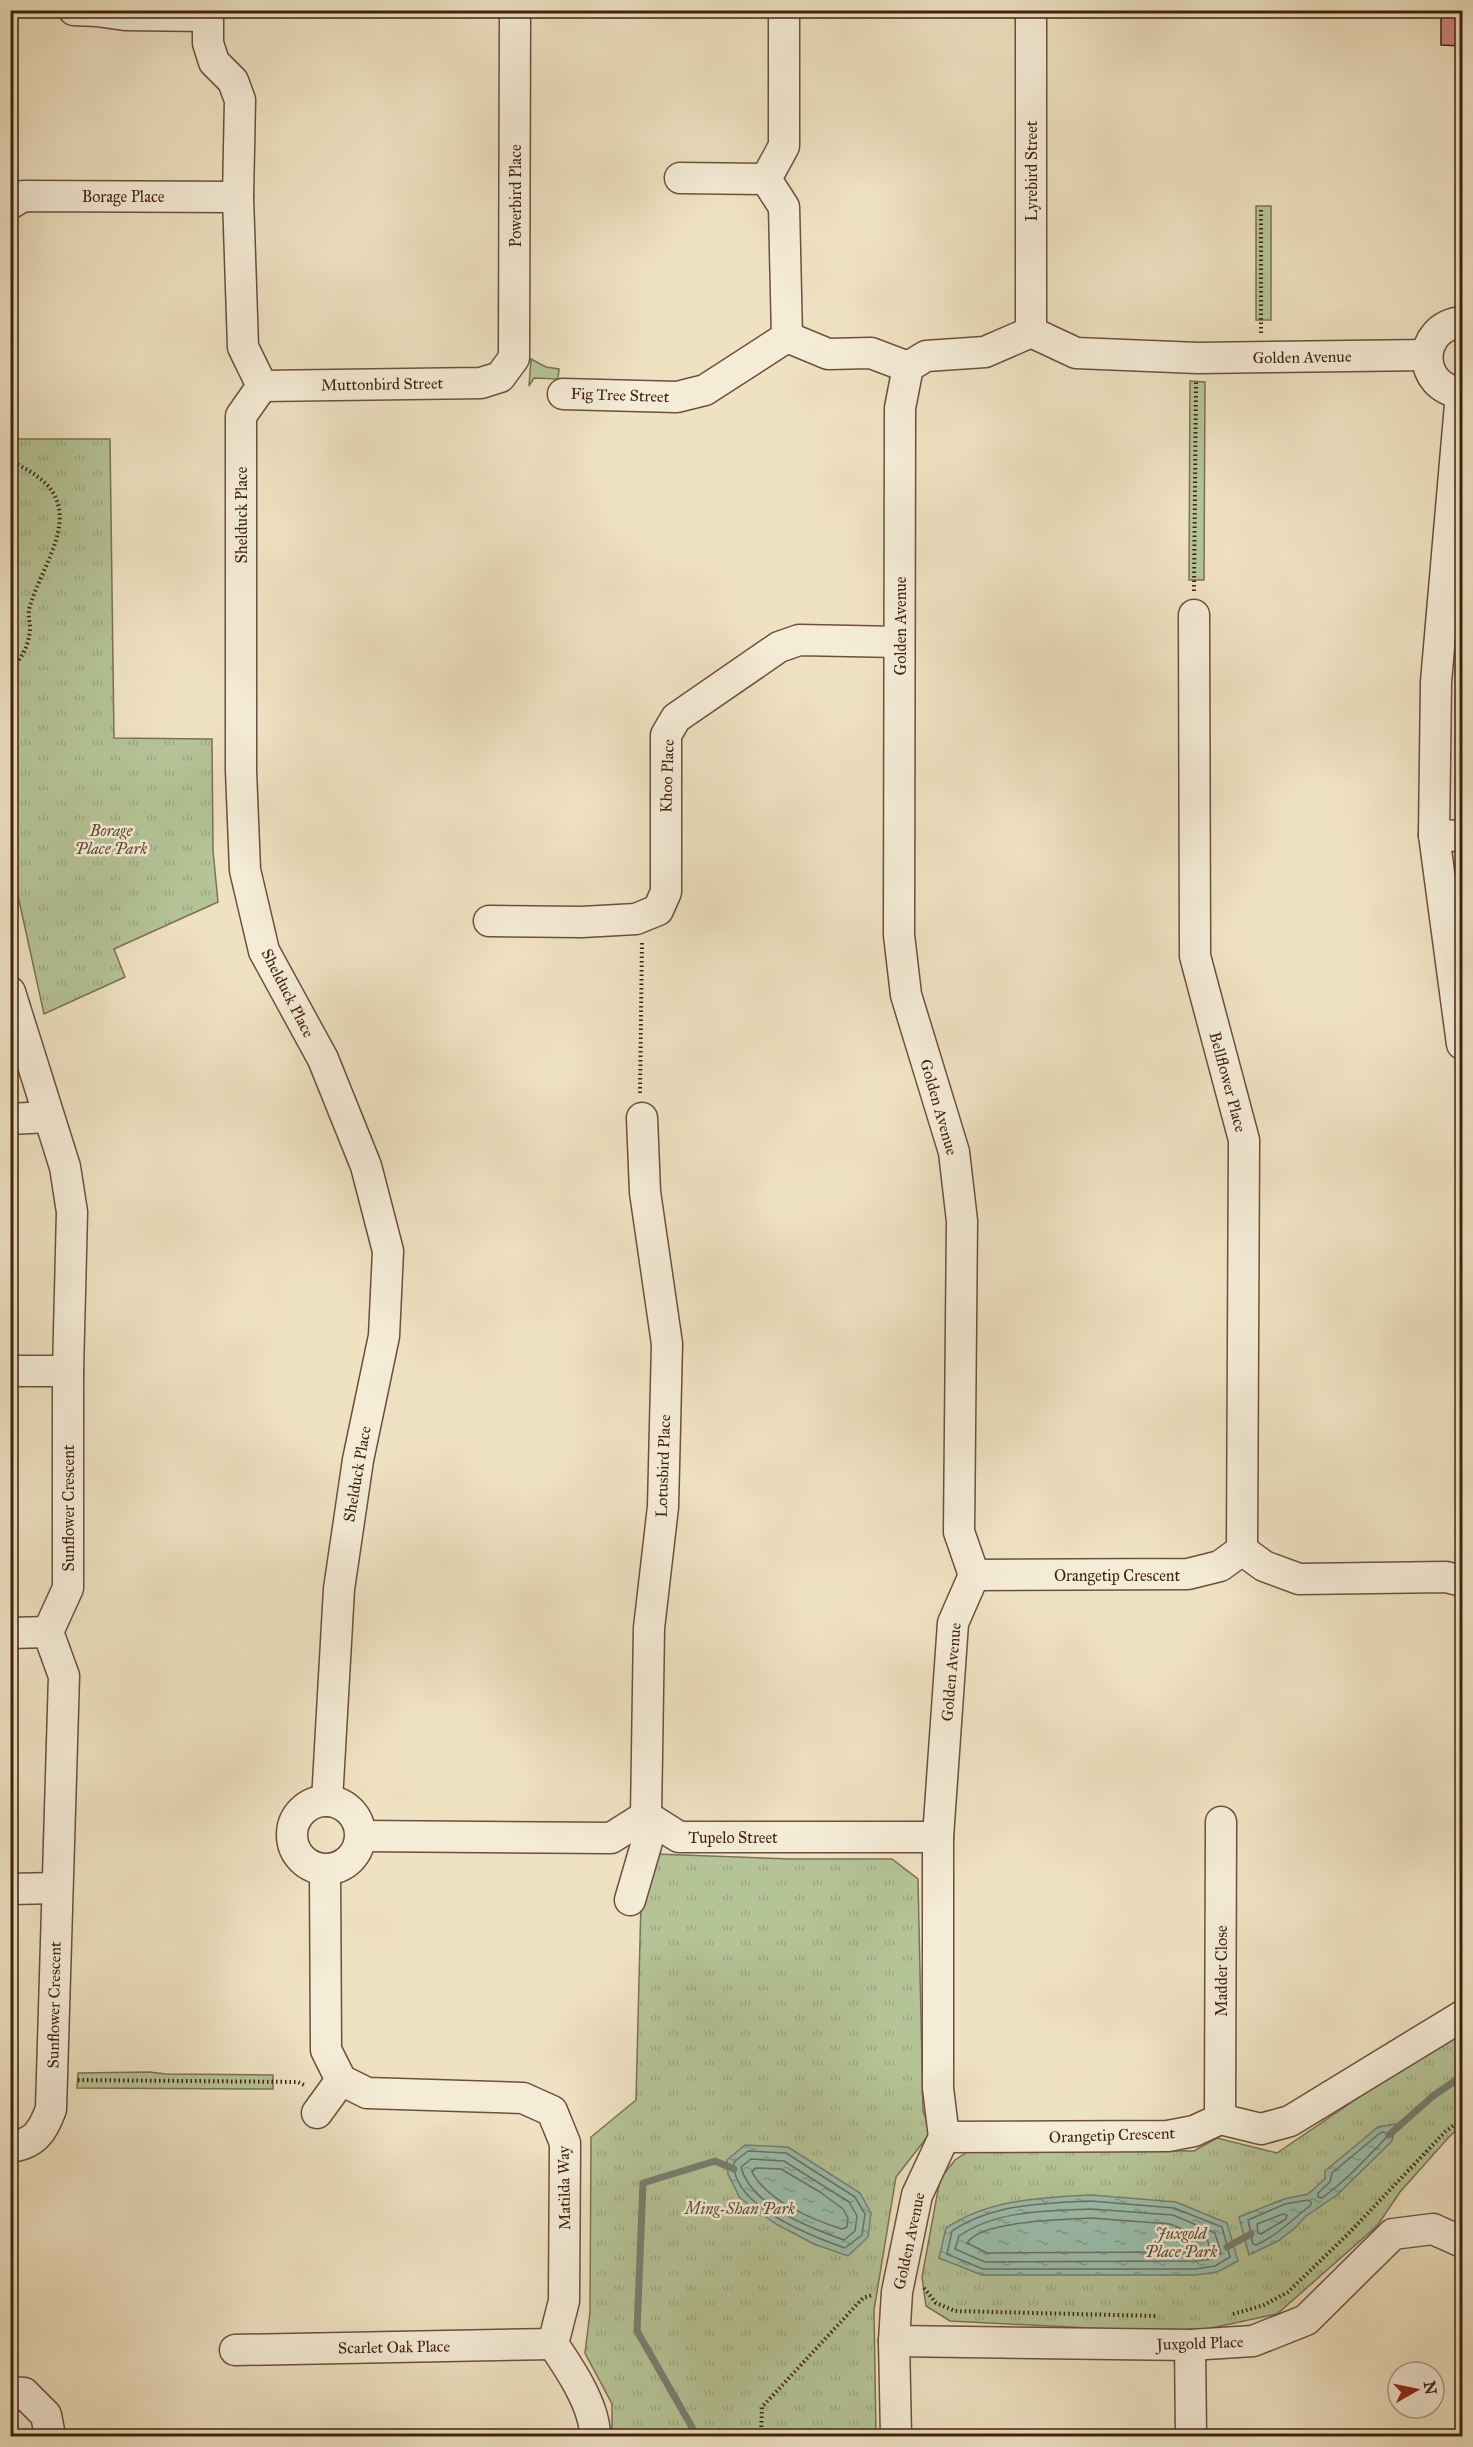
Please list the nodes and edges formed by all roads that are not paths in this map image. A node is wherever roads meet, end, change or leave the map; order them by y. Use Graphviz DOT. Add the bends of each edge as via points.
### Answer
graph roads {
  1 [pos="74,10"];
  2 [pos="515,10"];
  3 [pos="784,10"];
  4 [pos="1031,10"];
  5 [pos="208,13"];
  6 [pos="680,178"];
  7 [pos="766,179"];
  8 [pos="238,197"];
  9 [pos="10,204"];
  10 [pos="1462,322"];
  11 [pos="1031,332"];
  12 [pos="787,337"];
  13 [pos="1427,355"];
  14 [pos="908,367"];
  15 [pos="500,377"];
  16 [pos="262,386"];
  17 [pos="1462,393"];
  18 [pos="563,394"];
  19 [pos="1194,615"];
  20 [pos="899,642"];
  21 [pos="1449,682"];
  22 [pos="1448,835"];
  23 [pos="489,921"];
  24 [pos="10,992"];
  25 [pos="1462,1044"];
  26 [pos="48,1117"];
  27 [pos="642,1118"];
  28 [pos="10,1119"];
  29 [pos="10,1371"];
  30 [pos="68,1371"];
  31 [pos="1242,1550"];
  32 [pos="974,1575"];
  33 [pos="1462,1581"];
  34 [pos="48,1632"];
  35 [pos="10,1633"];
  36 [pos="327,1801"];
  37 [pos="646,1816"];
  38 [pos="1221,1822"];
  39 [pos="361,1836"];
  40 [pos="938,1837"];
  41 [pos="325,1870"];
  42 [pos="57,1888"];
  43 [pos="10,1889"];
  44 [pos="630,1900"];
  45 [pos="1462,2016"];
  46 [pos="1220,2119"];
  47 [pos="944,2138"];
  48 [pos="10,2147"];
  49 [pos="1462,2242"];
  50 [pos="894,2341"];
  51 [pos="553,2344"];
  52 [pos="1190,2345"];
  53 [pos="235,2350"];
  54 [pos="10,2392"];
  55 [pos="50,2436"];
  56 [pos="595,2436"];
  57 [pos="896,2436"];
  58 [pos="1191,2436"];
  1 -- 5 [label="street" via="125,15"];
  2 -- 15 [label="street, Powerbird Place" via="514,358"];
  3 -- 7 [label="street" via="784,146"];
  4 -- 11 [label="street, Lyrebird Street"];
  5 -- 8 [label="street" via="208,43 214,62 233,81 240,100"];
  6 -- 7 [label="street"];
  7 -- 12 [label="street" via="783,207"];
  8 -- 9 [label="street, Borage Place" via="23,196"];
  8 -- 16 [label="street" via="243,348"];
  10 -- 13 [label="street" via="1435,335"];
  11 -- 13 [label="street, Golden Avenue" via="1076,353 1198,358"];
  11 -- 14 [label="street" via="985,352 926,356"];
  12 -- 14 [label="street" via="828,354 872,353"];
  12 -- 18 [label="street, Fig Tree Street" via="705,390 676,397"];
  13 -- 17 [label="street" via="1433,377 1440,385"];
  14 -- 20 [label="street, Golden Avenue" via="900,408"];
  15 -- 16 [label="street, Muttonbird Street" via="481,383"];
  16 -- 36 [label="street, Shelduck Place" via="241,416 241,771 245,870 264,951 327,1069 366,1166 388,1251 384,1336 358,1460 339,1589"];
  17 -- 21 [label="street"];
  19 -- 31 [label="street, Bellflower Place" via="1195,956 1244,1140"];
  20 -- 23 [label="street, Khoo Place" via="798,640 779,647 676,718 666,735 666,892 658,910 636,919"];
  20 -- 32 [label="street, Golden Avenue" via="899,935 906,995 954,1152 962,1221 958,1532"];
  21 -- 22 [label="street"];
  22 -- 25 [label="street"];
  24 -- 26 [label="street, Sunflower Crescent"];
  26 -- 28 [label="street"];
  26 -- 30 [label="street, Sunflower Crescent" via="65,1167 72,1212"];
  27 -- 37 [label="street, Lotusbird Place" via="645,1192 667,1344 663,1507 649,1628"];
  29 -- 30 [label="street"];
  30 -- 34 [label="street, Sunflower Crescent" via="68,1588"];
  31 -- 32 [label="street, Orangetip Crescent" via="1220,1566 1188,1574"];
  31 -- 33 [label="street" via="1264,1566 1299,1579 1446,1577"];
  32 -- 40 [label="street, Golden Avenue" via="953,1623"];
  34 -- 35 [label="street"];
  34 -- 42 [label="street, Sunflower Crescent" via="64,1676"];
  36 -- 39 [label="street" via="337,1803 354,1816"];
  36 -- 41 [label="street" via="306,1807 298,1815 291,1835 297,1855 314,1868"];
  37 -- 39 [label="street" via="611,1838"];
  37 -- 40 [label="street, Tupelo Street" via="679,1837"];
  37 -- 44 [label="street, Lotusbird Place" via="649,1835"];
  38 -- 46 [label="street, Madder Close"];
  39 -- 41 [label="street" via="353,1857 336,1869"];
  40 -- 47 [label="street, Golden Avenue" via="938,2088"];
  41 -- 51 [label="street, Matilda Way" via="329,2097 367,2093 523,2098 552,2111 565,2143 564,2301"];
  42 -- 43 [label="street"];
  42 -- 48 [label="street, Sunflower Crescent" via="51,2109 43,2131 22,2146"];
  45 -- 46 [label="street" via="1290,2121 1261,2129"];
  46 -- 47 [label="street, Orangetip Crescent" via="1194,2131 1168,2136"];
  47 -- 50 [label="street, Golden Avenue" via="917,2195 897,2292"];
  49 -- 52 [label="street, Juxgold Place" via="1432,2229 1393,2234 1306,2320 1253,2341"];
  50 -- 52 [label="street, Juxgold Place"];
  50 -- 57 [label="street, Golden Avenue"];
  51 -- 53 [label="street, Scarlet Oak Place"];
  51 -- 56 [label="street" via="576,2379"];
  52 -- 58 [label="street"];
  54 -- 55 [label="street" via="24,2393 46,2415"];
}
